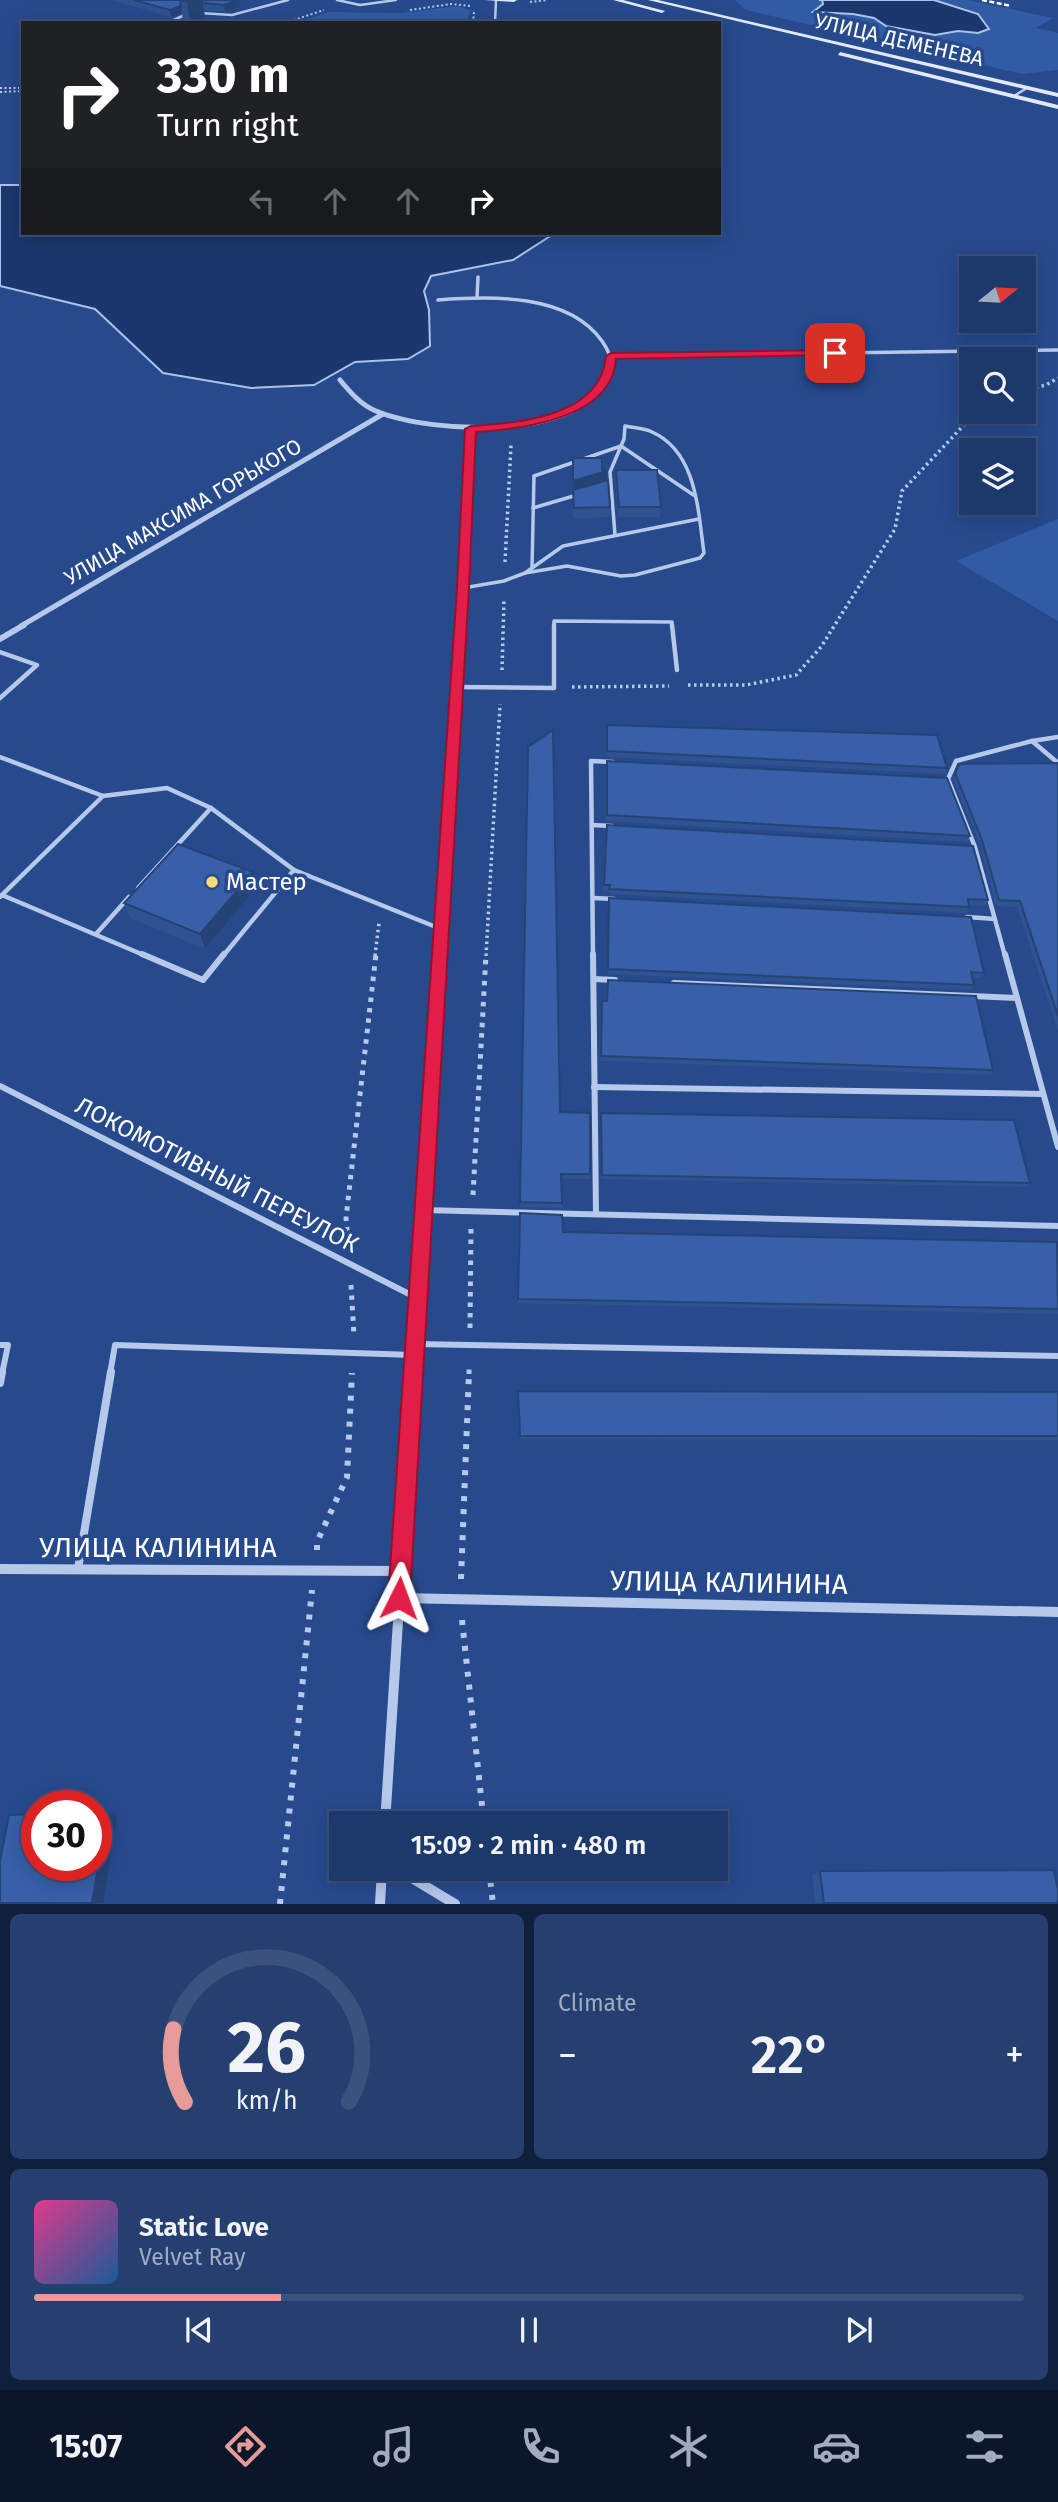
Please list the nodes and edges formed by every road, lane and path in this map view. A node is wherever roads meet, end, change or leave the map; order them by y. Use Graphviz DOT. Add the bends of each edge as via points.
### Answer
graph roads {
  1 [pos="288,0"];
  2 [pos="337,0"];
  3 [pos="396,0"];
  4 [pos="487,0"];
  5 [pos="514,0"];
  6 [pos="615,0"];
  7 [pos="651,0"];
  8 [pos="496,1"];
  9 [pos="670,13"];
  10 [pos="172,21"];
  11 [pos="495,21"];
  12 [pos="827,51"];
  13 [pos="1027,88"];
  14 [pos="0,90"];
  15 [pos="21,90"];
  16 [pos="1058,95"];
  17 [pos="1014,96"];
  18 [pos="1058,107"];
  19 [pos="478,277"];
  20 [pos="477,298"];
  21 [pos="438,300"];
  22 [pos="1058,349"];
  23 [pos="611,356"];
  24 [pos="1058,378"];
  25 [pos="340,380"];
  26 [pos="1036,387"];
  27 [pos="383,414"];
  28 [pos="966,424"];
  29 [pos="512,427"];
  30 [pos="471,429"];
  31 [pos="621,446"];
  32 [pos="611,485"];
  33 [pos="600,489"];
  34 [pos="588,492"];
  35 [pos="695,496"];
  36 [pos="533,508"];
  37 [pos="699,519"];
  38 [pos="615,535"];
  39 [pos="532,568"];
  40 [pos="525,573"];
  41 [pos="504,580"];
  42 [pos="463,588"];
  43 [pos="0,639"];
  44 [pos="0,652"];
  45 [pos="677,670"];
  46 [pos="456,687"];
  47 [pos="501,687"];
  48 [pos="554,688"];
  49 [pos="0,698"];
  50 [pos="1058,737"];
  51 [pos="1032,741"];
  52 [pos="0,757"];
  53 [pos="619,762"];
  54 [pos="1058,764"];
  55 [pos="934,778"];
  56 [pos="948,779"];
  57 [pos="103,796"];
  58 [pos="211,808"];
  59 [pos="592,825"];
  60 [pos="619,827"];
  61 [pos="962,846"];
  62 [pos="975,847"];
  63 [pos="294,870"];
  64 [pos="1,896"];
  65 [pos="593,898"];
  66 [pos="620,899"];
  67 [pos="381,905"];
  68 [pos="954,916"];
  69 [pos="995,919"];
  70 [pos="441,929"];
  71 [pos="96,934"];
  72 [pos="594,979"];
  73 [pos="621,981"];
  74 [pos="662,982"];
  75 [pos="1017,998"];
  76 [pos="0,1086"];
  77 [pos="594,1087"];
  78 [pos="1043,1094"];
  79 [pos="1058,1147"];
  80 [pos="423,1210"];
  81 [pos="472,1211"];
  82 [pos="596,1214"];
  83 [pos="1058,1226"];
  84 [pos="349,1263"];
  85 [pos="417,1298"];
  86 [pos="415,1344"];
  87 [pos="0,1345"];
  88 [pos="470,1346"];
  89 [pos="354,1353"];
  90 [pos="414,1355"];
  91 [pos="1058,1356"];
  92 [pos="0,1383"];
  93 [pos="0,1569"];
  94 [pos="78,1569"];
  95 [pos="314,1570"];
  96 [pos="401,1571"];
  97 [pos="399,1598"];
  98 [pos="460,1600"];
  99 [pos="1058,1612"];
  100 [pos="386,1811"];
  101 [pos="483,1811"];
  102 [pos="381,1881"];
  103 [pos="417,1881"];
  104 [pos="490,1881"];
  105 [pos="280,1903"];
  106 [pos="380,1903"];
  107 [pos="455,1903"];
  108 [pos="493,1903"];
  1 -- 10 [label="lane" via="230,16 191,13"];
  2 -- 3 [label="lane" via="359,5"];
  4 -- 8 [label="main road"];
  5 -- 8 [label="main road"];
  6 -- 9 [label="main road"];
  7 -- 13 [label="main road, УЛИЦА ДЕМЕНЕВА"];
  8 -- 11 [label="street"];
  12 -- 17 [label="main road, УЛИЦА ДЕМЕНЕВА"];
  13 -- 16 [label="main road, УЛИЦА ДЕМЕНЕВА"];
  13 -- 17 [label="lane"];
  14 -- 15 [label="path"];
  17 -- 18 [label="main road, УЛИЦА ДЕМЕНЕВА"];
  19 -- 20 [label="street"];
  20 -- 21 [label="street"];
  20 -- 23 [label="street" via="536,304 564,313 603,339"];
  22 -- 23 [label="street"];
  23 -- 29 [label="street" via="610,373 599,390 579,405"];
  24 -- 26 [label="path"];
  25 -- 27 [label="street" via="353,396"];
  27 -- 30 [label="street" via="440,428"];
  27 -- 43 [label="street, УЛИЦА МАКСИМА ГОРЬКОГО"];
  28 -- 48 [label="path" via="902,491 895,530 821,646 796,675 746,685"];
  29 -- 30 [label="street"];
  29 -- 41 [label="path"];
  30 -- 42 [label="street"];
  31 -- 32 [label="lane" via="610,472"];
  31 -- 35 [label="lane"];
  31 -- 35 [label="lane" via="625,426 655,433 682,456"];
  31 -- 36 [label="lane" via="534,476"];
  32 -- 33 [label="lane"];
  32 -- 38 [label="lane"];
  34 -- 36 [label="lane"];
  35 -- 37 [label="lane"];
  36 -- 39 [label="lane"];
  37 -- 38 [label="lane"];
  37 -- 40 [label="lane" via="704,553 691,563 621,576 567,566"];
  38 -- 39 [label="lane" via="563,546"];
  39 -- 40 [label="lane"];
  40 -- 41 [label="lane"];
  41 -- 42 [label="lane"];
  41 -- 47 [label="path"];
  42 -- 46 [label="street"];
  44 -- 49 [label="lane" via="37,666"];
  45 -- 48 [label="lane" via="672,622 554,621"];
  46 -- 47 [label="lane"];
  46 -- 70 [label="street"];
  47 -- 48 [label="lane"];
  47 -- 81 [label="path"];
  50 -- 51 [label="lane"];
  51 -- 54 [label="lane"];
  51 -- 56 [label="lane" via="956,761"];
  52 -- 57 [label="lane"];
  53 -- 59 [label="lane" via="591,761"];
  55 -- 56 [label="lane"];
  56 -- 62 [label="lane"];
  57 -- 58 [label="lane" via="167,788"];
  57 -- 64 [label="lane"];
  58 -- 63 [label="lane"];
  58 -- 71 [label="lane"];
  59 -- 60 [label="lane"];
  59 -- 65 [label="lane"];
  61 -- 62 [label="lane"];
  62 -- 69 [label="lane"];
  63 -- 67 [label="lane"];
  63 -- 71 [label="lane" via="203,980"];
  64 -- 71 [label="lane"];
  65 -- 66 [label="lane"];
  65 -- 72 [label="lane"];
  67 -- 70 [label="lane"];
  67 -- 84 [label="path" via="346,1218"];
  68 -- 69 [label="lane"];
  69 -- 75 [label="lane"];
  70 -- 80 [label="street"];
  72 -- 73 [label="lane"];
  72 -- 77 [label="lane"];
  74 -- 75 [label="lane"];
  75 -- 78 [label="lane"];
  76 -- 84 [label="lane, ЛОКОМОТИВНЫЙ ПЕРЕУЛОК"];
  77 -- 78 [label="lane"];
  77 -- 82 [label="lane"];
  78 -- 79 [label="lane"];
  80 -- 81 [label="lane"];
  80 -- 85 [label="street"];
  81 -- 82 [label="lane"];
  81 -- 88 [label="path"];
  82 -- 83 [label="lane"];
  84 -- 85 [label="lane, ЛОКОМОТИВНЫЙ ПЕРЕУЛОК"];
  84 -- 89 [label="path"];
  85 -- 86 [label="street"];
  86 -- 88 [label="lane"];
  86 -- 90 [label="street"];
  87 -- 92 [label="lane" via="8,1345"];
  88 -- 91 [label="lane"];
  88 -- 98 [label="path"];
  89 -- 90 [label="lane"];
  89 -- 94 [label="lane" via="115,1345"];
  89 -- 95 [label="path" via="347,1477 317,1542"];
  90 -- 96 [label="street"];
  93 -- 94 [label="street, УЛИЦА КАЛИНИНА"];
  94 -- 95 [label="street, УЛИЦА КАЛИНИНА"];
  95 -- 96 [label="street, УЛИЦА КАЛИНИНА"];
  95 -- 105 [label="path"];
  96 -- 97 [label="street"];
  97 -- 98 [label="street, УЛИЦА КАЛИНИНА"];
  97 -- 100 [label="street"];
  98 -- 99 [label="street, УЛИЦА КАЛИНИНА"];
  98 -- 101 [label="path"];
  102 -- 106 [label="street"];
  103 -- 107 [label="street"];
  104 -- 108 [label="path"];
}
